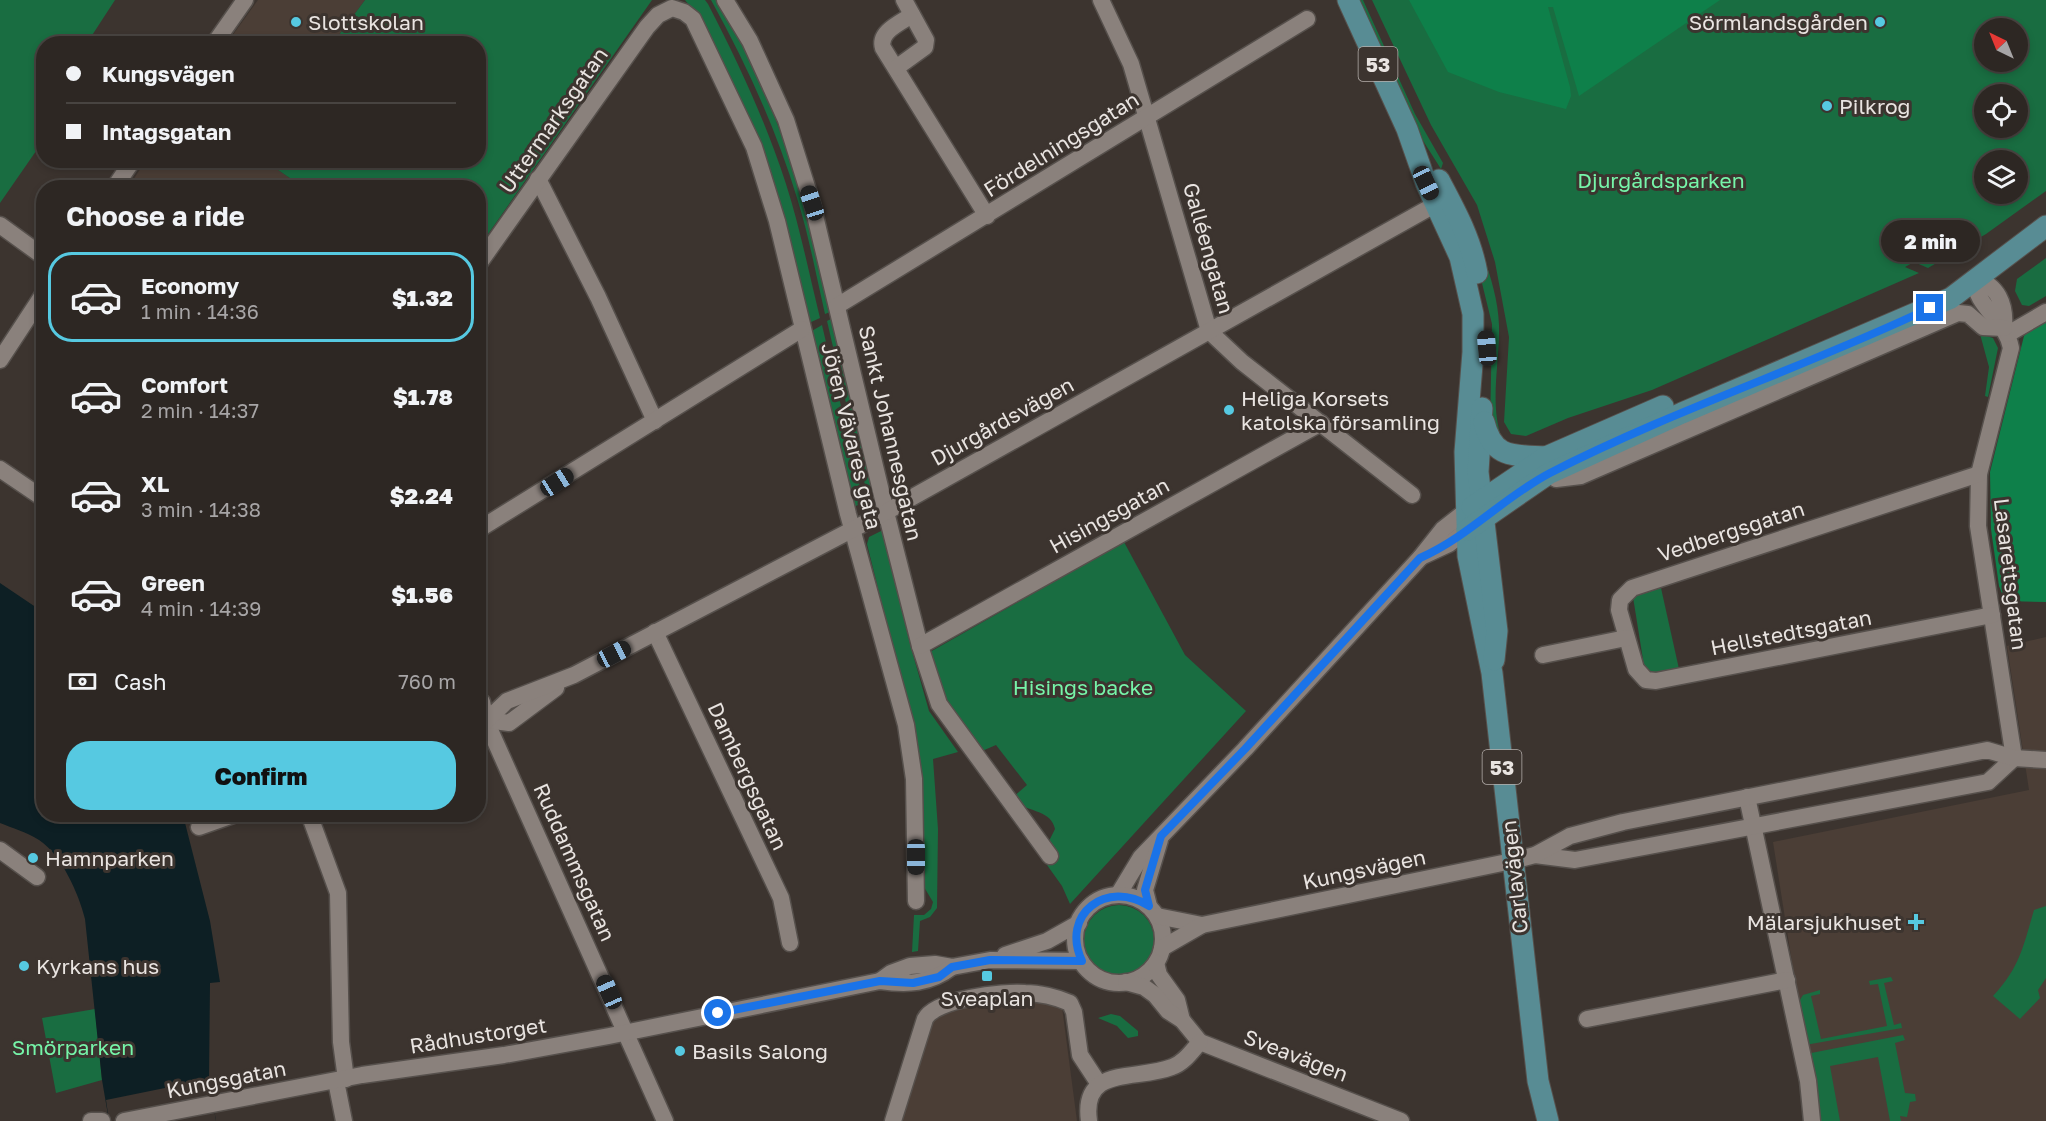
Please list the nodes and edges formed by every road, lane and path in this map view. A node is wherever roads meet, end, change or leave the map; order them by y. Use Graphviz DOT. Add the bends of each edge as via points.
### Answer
graph roads {
  1 [pos="245,0"];
  2 [pos="725,0"];
  3 [pos="1101,0"];
  4 [pos="1348,0"];
  5 [pos="908,7"];
  6 [pos="672,8"];
  7 [pos="1307,19"];
  8 [pos="220,36"];
  9 [pos="897,68"];
  10 [pos="1149,117"];
  11 [pos="538,179"];
  12 [pos="1442,201"];
  13 [pos="987,216"];
  14 [pos="0,225"];
  15 [pos="2046,226"];
  16 [pos="36,251"];
  17 [pos="486,254"];
  18 [pos="1974,278"];
  19 [pos="36,305"];
  20 [pos="837,306"];
  21 [pos="2046,312"];
  22 [pos="802,329"];
  23 [pos="1209,331"];
  24 [pos="2006,331"];
  25 [pos="0,360"];
  26 [pos="1482,415"];
  27 [pos="655,421"];
  28 [pos="1321,423"];
  29 [pos="1547,465"];
  30 [pos="0,469"];
  31 [pos="1979,474"];
  32 [pos="36,494"];
  33 [pos="1412,495"];
  34 [pos="886,512"];
  35 [pos="1474,515"];
  36 [pos="486,525"];
  37 [pos="852,528"];
  38 [pos="1992,615"];
  39 [pos="655,632"];
  40 [pos="1626,638"];
  41 [pos="920,646"];
  42 [pos="1543,655"];
  43 [pos="486,717"];
  44 [pos="486,729"];
  45 [pos="2014,759"];
  46 [pos="2046,760"];
  47 [pos="1747,797"];
  48 [pos="214,822"];
  49 [pos="312,822"];
  50 [pos="1754,826"];
  51 [pos="200,827"];
  52 [pos="1161,836"];
  53 [pos="1570,836"];
  54 [pos="0,850"];
  55 [pos="1535,855"];
  56 [pos="1050,856"];
  57 [pos="1575,860"];
  58 [pos="1512,861"];
  59 [pos="37,877"];
  60 [pos="1118,895"];
  61 [pos="916,901"];
  62 [pos="1153,911"];
  63 [pos="1078,923"];
  64 [pos="1202,925"];
  65 [pos="790,943"];
  66 [pos="1159,956"];
  67 [pos="990,960"];
  68 [pos="1082,961"];
  69 [pos="1787,980"];
  70 [pos="1125,982"];
  71 [pos="1587,1019"];
  72 [pos="1182,1020"];
  73 [pos="627,1032"];
  74 [pos="1200,1042"];
  75 [pos="341,1080"];
  76 [pos="1538,1081"];
  77 [pos="1099,1084"];
  78 [pos="91,1121"];
  79 [pos="102,1121"];
  80 [pos="124,1121"];
  81 [pos="344,1121"];
  82 [pos="665,1121"];
  83 [pos="893,1121"];
  84 [pos="1089,1121"];
  85 [pos="1401,1121"];
  86 [pos="1536,1121"];
  87 [pos="1548,1121"];
  88 [pos="1812,1121"];
  1 -- 8 [label="street"];
  2 -- 20 [label="street, Sankt Johannesgatan" via="750,41 786,120 812,203"];
  3 -- 10 [label="street, Galléengatan" via="1131,64"];
  4 -- 12 [label="main road, Carlavägen / 53"];
  5 -- 9 [label="street" via="881,42"];
  5 -- 9 [label="street" via="926,40 925,47"];
  6 -- 11 [label="street, Uttermarksgatan" via="647,27"];
  6 -- 22 [label="street, Jören Vävares gata" via="693,19 754,147 777,220"];
  7 -- 10 [label="street, Fördelningsgatan"];
  9 -- 13 [label="street"];
  10 -- 13 [label="street, Fördelningsgatan"];
  10 -- 23 [label="street, Galléengatan"];
  11 -- 17 [label="street, Uttermarksgatan"];
  11 -- 27 [label="street"];
  12 -- 23 [label="street, Djurgårdsvägen"];
  12 -- 26 [label="main road, Carlavägen / 53" via="1473,252 1484,306 1487,348"];
  12 -- 35 [label="main road, Carlavägen / 53" via="1473,314 1465,452"];
  13 -- 20 [label="street, Fördelningsgatan"];
  14 -- 16 [label="street"];
  15 -- 18 [label="main road"];
  18 -- 24 [label="street" via="1975,290"];
  18 -- 29 [label="main road" via="1945,284"];
  19 -- 25 [label="street"];
  20 -- 34 [label="street, Sankt Johannesgatan"];
  21 -- 24 [label="street"];
  22 -- 27 [label="street"];
  22 -- 37 [label="street, Jören Vävares gata"];
  23 -- 28 [label="street, Galléengatan" via="1242,362"];
  23 -- 34 [label="street, Djurgårdsvägen"];
  24 -- 29 [label="street" via="1983,327 1968,314 1958,313 1581,476 1556,479"];
  24 -- 31 [label="street, Lasarettsgatan" via="2011,348 2008,365"];
  26 -- 29 [label="main road" via="1494,446"];
  26 -- 35 [label="main road, Carlavägen / 53"];
  27 -- 36 [label="street"];
  28 -- 33 [label="street, Galléengatan"];
  28 -- 41 [label="street, Hisingsgatan"];
  29 -- 35 [label="main road"];
  30 -- 32 [label="street"];
  31 -- 38 [label="street, Lasarettsgatan" via="1978,526"];
  31 -- 40 [label="street, Vedbergsgatan" via="1632,588 1620,600"];
  34 -- 37 [label="street, Djurgårdsvägen"];
  34 -- 41 [label="street, Sankt Johannesgatan"];
  35 -- 52 [label="street" via="1449,544 1420,558"];
  35 -- 58 [label="main road, Carlavägen / 53" via="1497,631 1492,673"];
  37 -- 39 [label="street, Djurgårdsvägen"];
  37 -- 61 [label="street, Jören Vävares gata" via="906,724 914,779"];
  38 -- 40 [label="street, Hellstedtsgatan" via="1656,681 1640,676"];
  38 -- 45 [label="street, Lasarettsgatan"];
  39 -- 43 [label="street, Djurgårdsvägen" via="573,675 507,701"];
  39 -- 65 [label="street, Dambergsgatan" via="781,898"];
  40 -- 42 [label="street"];
  41 -- 56 [label="street, Sankt Johannesgatan" via="945,716"];
  44 -- 73 [label="street, Ruddammsgatan"];
  45 -- 46 [label="street, Kungsvägen"];
  45 -- 47 [label="street, Kungsvägen" via="1987,750"];
  45 -- 50 [label="street, Kungsvägen" via="1988,782"];
  47 -- 50 [label="street"];
  47 -- 53 [label="street, Kungsvägen"];
  48 -- 51 [label="street"];
  49 -- 75 [label="street" via="338,893"];
  50 -- 57 [label="street, Kungsvägen"];
  50 -- 69 [label="street"];
  52 -- 60 [label="street" via="1141,857"];
  52 -- 62 [label="street" via="1145,890"];
  53 -- 55 [label="street, Kungsvägen"];
  53 -- 57 [label="street"];
  54 -- 59 [label="street"];
  55 -- 57 [label="street, Kungsvägen"];
  55 -- 58 [label="street, Kungsvägen"];
  58 -- 64 [label="street, Kungsvägen"];
  58 -- 76 [label="main road, Carlavägen / 53"];
  60 -- 62 [label="street" via="1138,899"];
  60 -- 63 [label="street" via="1095,903"];
  62 -- 64 [label="street, Kungsvägen"];
  62 -- 66 [label="street" via="1163,933"];
  63 -- 67 [label="street" via="1047,941"];
  63 -- 68 [label="street" via="1076,944"];
  64 -- 66 [label="street, Kungsvägen"];
  66 -- 70 [label="street" via="1145,975"];
  66 -- 72 [label="street, Sveavägen" via="1159,975 1177,1000"];
  67 -- 68 [label="street"];
  67 -- 73 [label="street" via="952,967 935,963 910,966 880,981"];
  68 -- 70 [label="street" via="1105,981"];
  69 -- 71 [label="street"];
  69 -- 88 [label="street" via="1808,1081"];
  70 -- 72 [label="street, Sveavägen" via="1144,987"];
  72 -- 74 [label="street, Sveavägen"];
  73 -- 75 [label="street, Rådhustorget"];
  73 -- 82 [label="street, Ruddammsgatan"];
  74 -- 77 [label="street" via="1175,1066"];
  74 -- 85 [label="street, Sveavägen"];
  75 -- 80 [label="street, Kungsgatan"];
  75 -- 81 [label="street"];
  76 -- 86 [label="main road, Carlavägen / 53"];
  76 -- 87 [label="main road, Carlavägen / 53"];
  77 -- 83 [label="street" via="1080,1055 1070,1003 1020,992 952,1002 936,1007 925,1019"];
  77 -- 84 [label="street" via="1088,1096"];
  78 -- 79 [label="street"];
}
